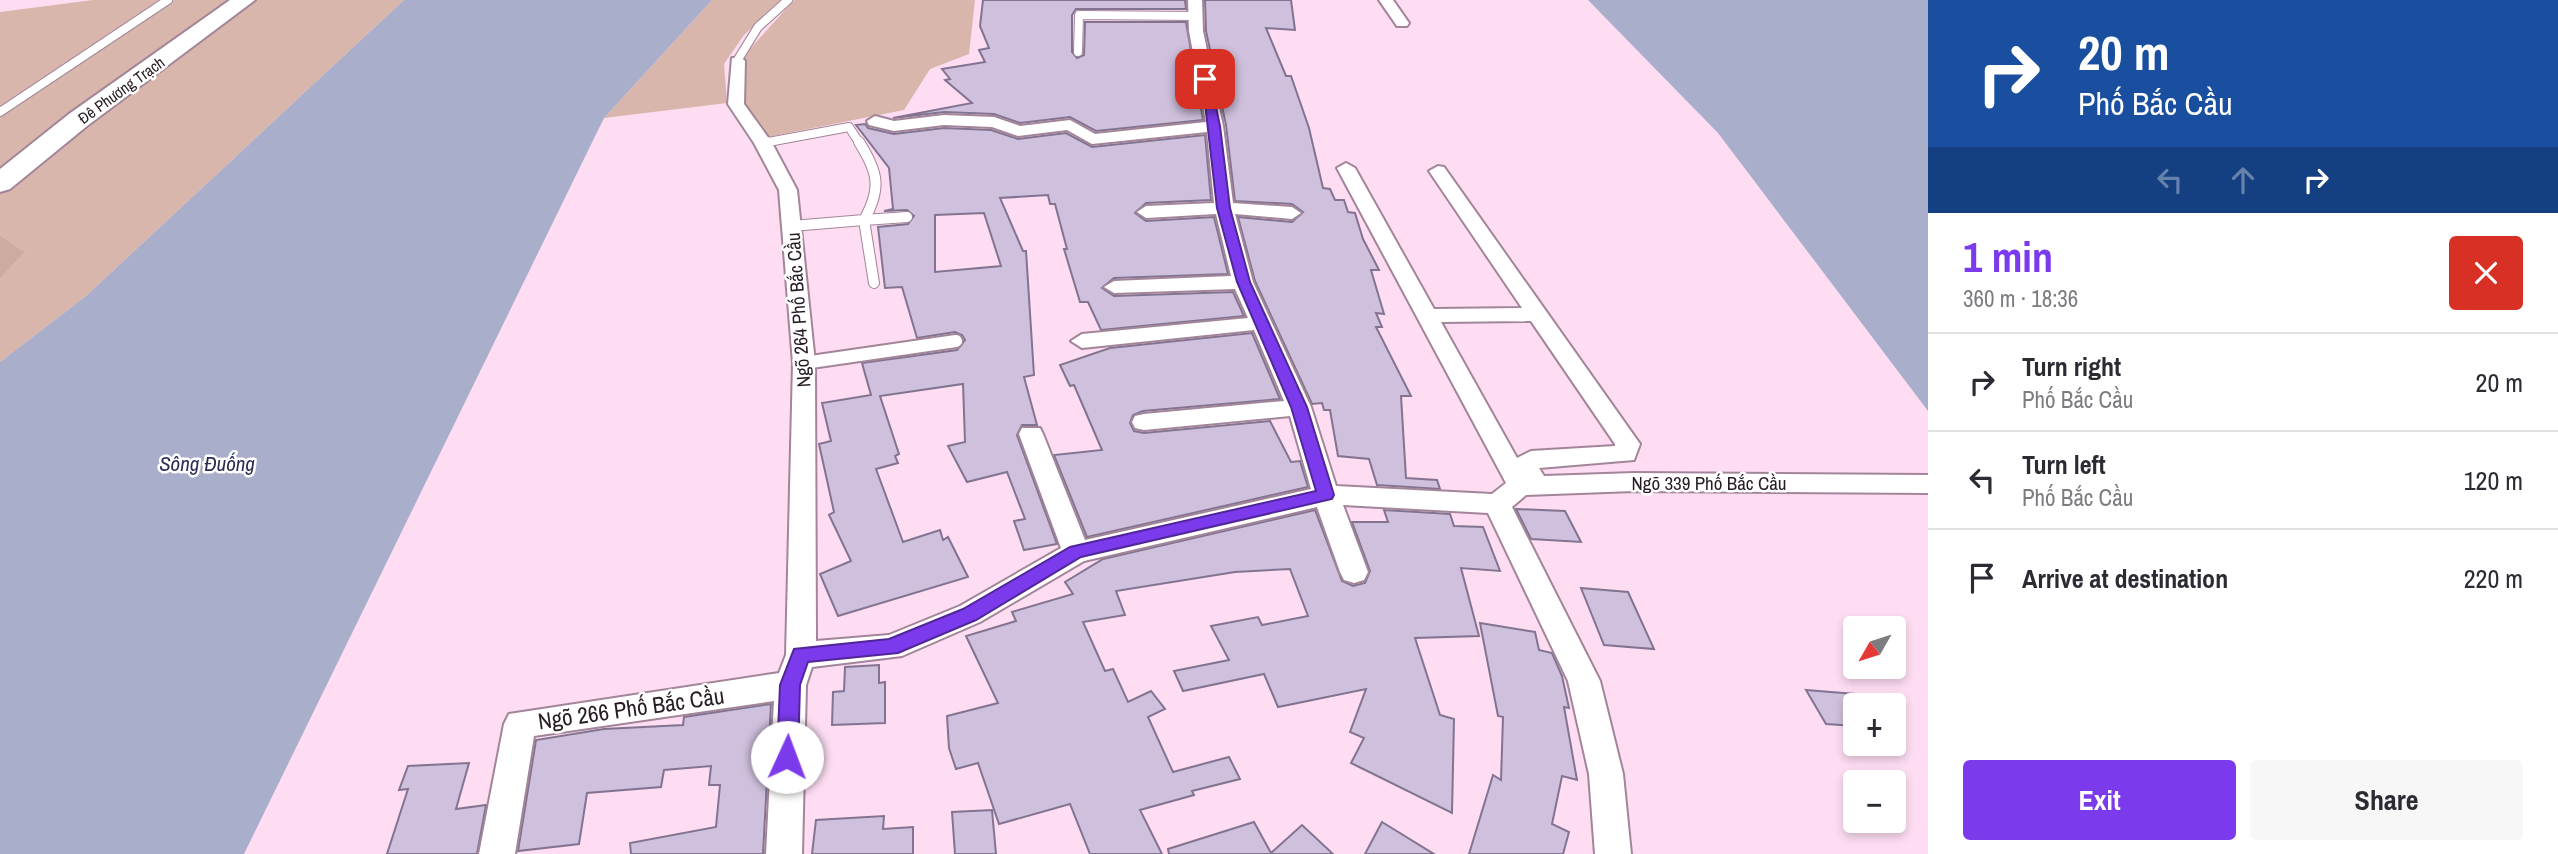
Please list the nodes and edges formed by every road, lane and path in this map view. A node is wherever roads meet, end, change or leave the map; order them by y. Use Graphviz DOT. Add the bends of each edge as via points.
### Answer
graph roads {
  1 [pos="168,0"];
  2 [pos="244,0"];
  3 [pos="788,0"];
  4 [pos="1386,0"];
  5 [pos="1196,8"];
  6 [pos="1402,23"];
  7 [pos="1078,52"];
  8 [pos="737,61"];
  9 [pos="0,112"];
  10 [pos="875,121"];
  11 [pos="1215,126"];
  12 [pos="849,127"];
  13 [pos="763,143"];
  14 [pos="1346,168"];
  15 [pos="1438,171"];
  16 [pos="0,183"];
  17 [pos="1224,208"];
  18 [pos="1146,212"];
  19 [pos="1292,214"];
  20 [pos="907,217"];
  21 [pos="864,220"];
  22 [pos="792,226"];
  23 [pos="1243,282"];
  24 [pos="874,283"];
  25 [pos="1115,287"];
  26 [pos="1538,314"];
  27 [pos="1427,316"];
  28 [pos="1262,323"];
  29 [pos="956,341"];
  30 [pos="1082,341"];
  31 [pos="804,363"];
  32 [pos="1299,407"];
  33 [pos="1144,422"];
  34 [pos="1031,434"];
  35 [pos="1928,484"];
  36 [pos="1518,491"];
  37 [pos="1326,495"];
  38 [pos="1076,552"];
  39 [pos="1354,572"];
  40 [pos="801,655"];
  41 [pos="790,685"];
  42 [pos="497,854"];
  43 [pos="784,854"];
  44 [pos="1613,854"];
  1 -- 9 [label="lane"];
  2 -- 16 [label="main road, Đê Phương Trạch" via="78,120"];
  3 -- 8 [label="lane, Ngõ 264 Phố Bắc Cầu" via="758,27"];
  4 -- 6 [label="street"];
  5 -- 7 [label="lane" via="1079,15"];
  5 -- 11 [label="street" via="1196,31"];
  8 -- 13 [label="street, Ngõ 264 Phố Bắc Cầu" via="736,104"];
  10 -- 11 [label="street" via="894,126 944,120 994,122 1018,131 1070,125 1092,139"];
  10 -- 12 [label="lane"];
  11 -- 17 [label="street"];
  12 -- 13 [label="lane"];
  12 -- 21 [label="lane" via="875,168 875,200"];
  13 -- 22 [label="street, Ngõ 264 Phố Bắc Cầu" via="788,190"];
  14 -- 27 [label="street"];
  15 -- 26 [label="street"];
  17 -- 18 [label="street"];
  17 -- 19 [label="street"];
  17 -- 23 [label="street"];
  20 -- 21 [label="lane"];
  21 -- 22 [label="lane"];
  21 -- 24 [label="lane"];
  22 -- 31 [label="street, Ngõ 264 Phố Bắc Cầu"];
  23 -- 25 [label="street"];
  23 -- 28 [label="street"];
  26 -- 27 [label="street"];
  26 -- 36 [label="street" via="1628,444 1625,454 1531,460 1524,466"];
  27 -- 36 [label="street"];
  28 -- 30 [label="street"];
  28 -- 32 [label="street"];
  29 -- 31 [label="lane"];
  31 -- 40 [label="street, Ngõ 264 Phố Bắc Cầu"];
  32 -- 33 [label="street"];
  32 -- 37 [label="street"];
  34 -- 38 [label="street"];
  35 -- 36 [label="street, Ngõ 339 Phố Bắc Cầu"];
  36 -- 37 [label="street, Ngõ 339 Phố Bắc Cầu"];
  36 -- 44 [label="street" via="1584,681 1606,774"];
  37 -- 38 [label="street, Ngõ 339 Phố Bắc Cầu"];
  37 -- 39 [label="street"];
  38 -- 40 [label="street, Ngõ 339 Phố Bắc Cầu" via="970,614 891,647"];
  40 -- 41 [label="street, Ngõ 264 Phố Bắc Cầu"];
  41 -- 42 [label="street, Ngõ 266 Phố Bắc Cầu" via="520,723"];
  41 -- 43 [label="street, Ngõ 264 Phố Bắc Cầu"];
}
